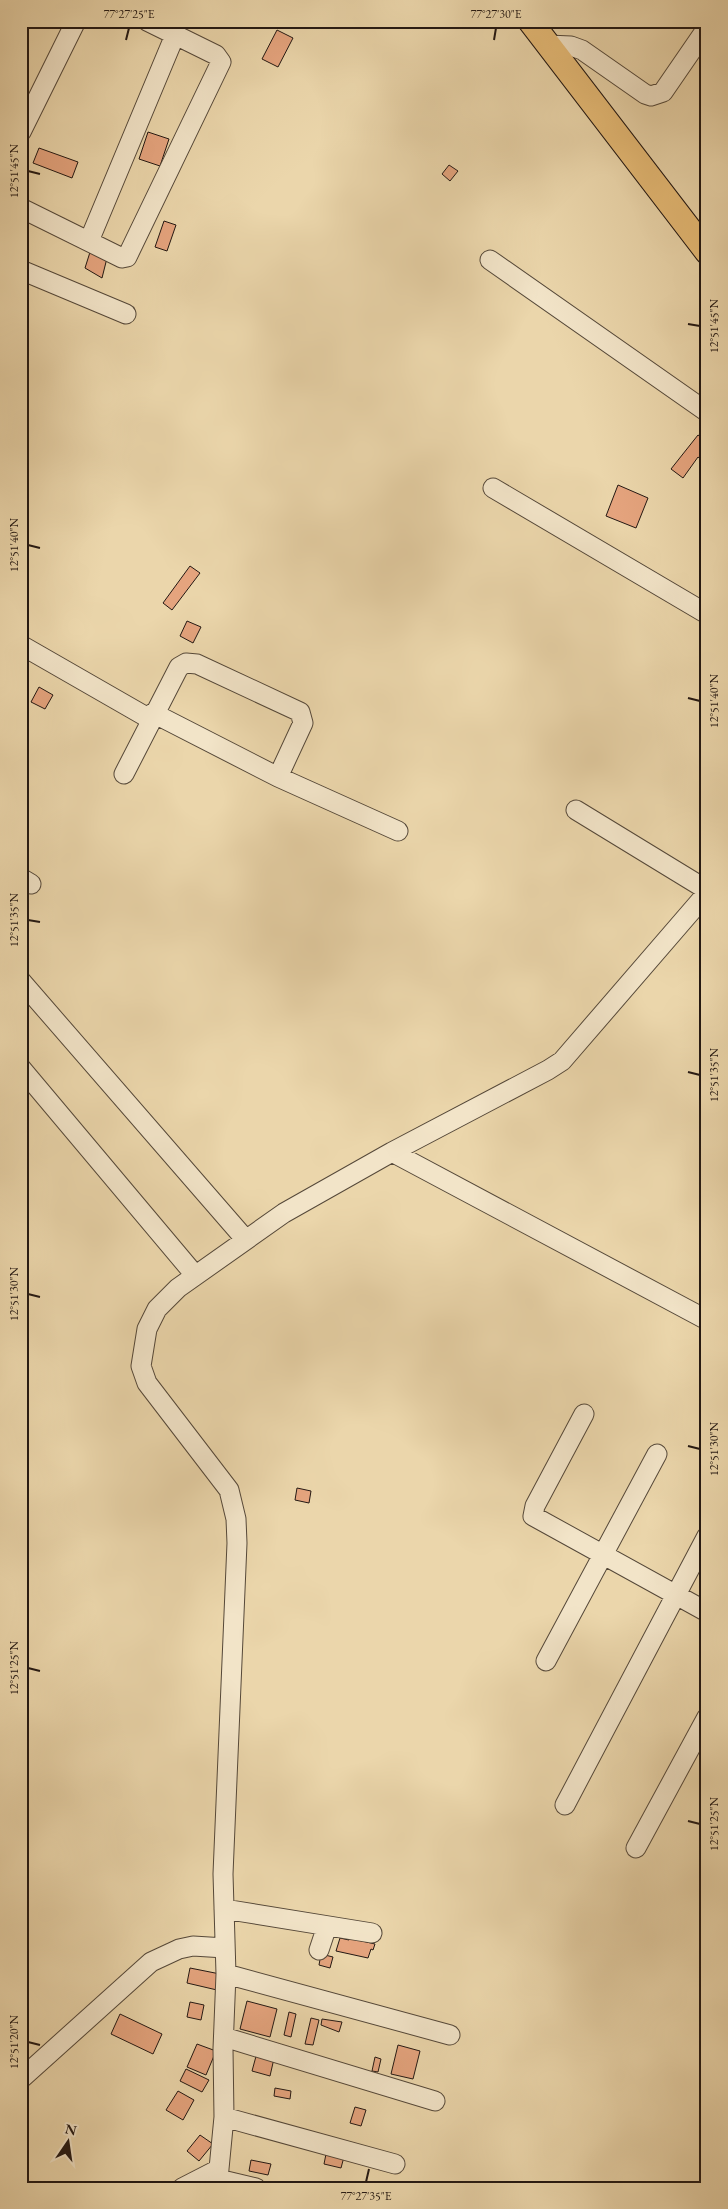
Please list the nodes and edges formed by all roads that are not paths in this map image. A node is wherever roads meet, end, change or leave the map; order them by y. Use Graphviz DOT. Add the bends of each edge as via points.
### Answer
graph roads {
  1 [pos="76,21"];
  2 [pos="147,21"];
  3 [pos="530,21"];
  4 [pos="707,28"];
  5 [pos="175,35"];
  6 [pos="548,45"];
  7 [pos="21,132"];
  8 [pos="21,208"];
  9 [pos="90,242"];
  10 [pos="707,252"];
  11 [pos="490,260"];
  12 [pos="21,270"];
  13 [pos="126,314"];
  14 [pos="707,412"];
  15 [pos="493,488"];
  16 [pos="707,614"];
  17 [pos="21,645"];
  18 [pos="152,716"];
  19 [pos="124,774"];
  20 [pos="278,777"];
  21 [pos="576,810"];
  22 [pos="398,831"];
  23 [pos="707,892"];
  24 [pos="21,981"];
  25 [pos="21,1068"];
  26 [pos="392,1152"];
  27 [pos="246,1240"];
  28 [pos="195,1275"];
  29 [pos="707,1320"];
  30 [pos="584,1414"];
  31 [pos="657,1454"];
  32 [pos="707,1536"];
  33 [pos="603,1556"];
  34 [pos="675,1595"];
  35 [pos="707,1612"];
  36 [pos="546,1661"];
  37 [pos="707,1717"];
  38 [pos="565,1806"];
  39 [pos="636,1848"];
  40 [pos="224,1909"];
  41 [pos="327,1926"];
  42 [pos="372,1934"];
  43 [pos="225,1948"];
  44 [pos="319,1950"];
  45 [pos="226,1974"];
  46 [pos="450,2035"];
  47 [pos="224,2037"];
  48 [pos="21,2079"];
  49 [pos="435,2101"];
  50 [pos="224,2116"];
  51 [pos="395,2164"];
  52 [pos="217,2178"];
  53 [pos="182,2188"];
  54 [pos="256,2188"];
  1 -- 7 [label="street"];
  2 -- 5 [label="street"];
  3 -- 6 [label="main road"];
  4 -- 6 [label="street" via="658,95 645,94 582,50"];
  5 -- 9 [label="street"];
  5 -- 9 [label="street" via="216,55 220,58 219,66 127,257 122,258"];
  6 -- 10 [label="main road"];
  8 -- 9 [label="street"];
  11 -- 14 [label="street"];
  12 -- 13 [label="street"];
  15 -- 16 [label="street"];
  17 -- 18 [label="street"];
  18 -- 19 [label="street"];
  18 -- 20 [label="street"];
  18 -- 20 [label="street" via="179,667 186,663 197,664 300,712 303,724"];
  20 -- 22 [label="street"];
  21 -- 23 [label="street"];
  23 -- 26 [label="street" via="562,1060"];
  24 -- 27 [label="street"];
  25 -- 28 [label="street"];
  26 -- 27 [label="street" via="284,1213"];
  26 -- 29 [label="street"];
  27 -- 28 [label="street"];
  28 -- 40 [label="street" via="157,1309 142,1349 141,1366 147,1383 229,1490 236,1519"];
  30 -- 33 [label="street" via="535,1506 533,1516"];
  31 -- 33 [label="street"];
  32 -- 34 [label="street"];
  33 -- 34 [label="street"];
  33 -- 36 [label="street"];
  34 -- 35 [label="street"];
  34 -- 38 [label="street"];
  37 -- 39 [label="street"];
  40 -- 41 [label="street"];
  40 -- 43 [label="street"];
  41 -- 42 [label="street"];
  41 -- 44 [label="street"];
  43 -- 45 [label="street"];
  43 -- 48 [label="street" via="193,1946 151,1962"];
  45 -- 46 [label="street"];
  45 -- 47 [label="street"];
  47 -- 49 [label="street"];
  47 -- 50 [label="street"];
  50 -- 51 [label="street"];
  50 -- 52 [label="street"];
  52 -- 53 [label="street"];
  52 -- 54 [label="street"];
}
